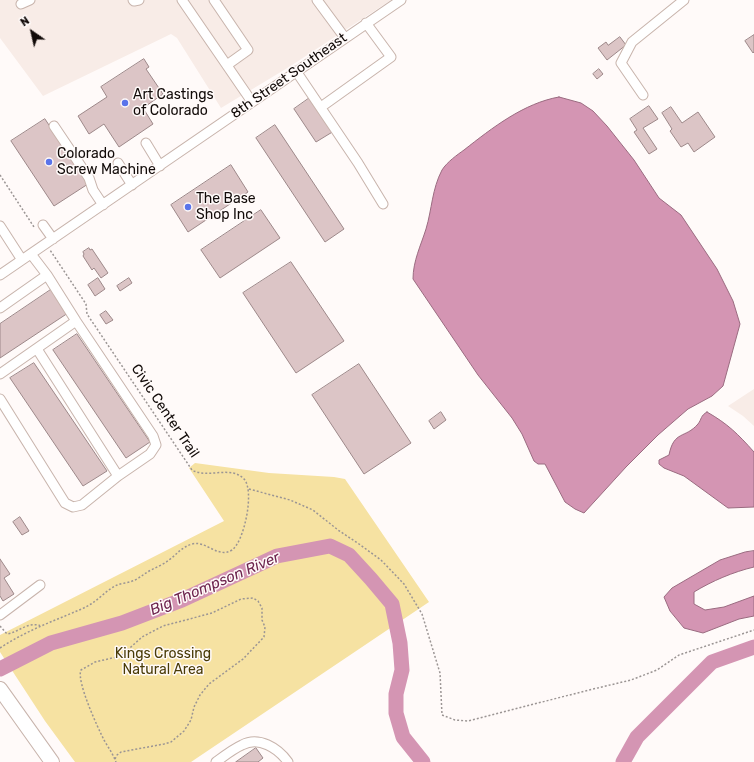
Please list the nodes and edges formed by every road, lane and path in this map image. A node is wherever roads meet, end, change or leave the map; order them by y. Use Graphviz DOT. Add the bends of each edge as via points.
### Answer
graph roads {
  1 [pos="30,0"];
  2 [pos="133,0"];
  3 [pos="139,0"];
  4 [pos="182,0"];
  5 [pos="214,0"];
  6 [pos="318,0"];
  7 [pos="400,0"];
  8 [pos="684,0"];
  9 [pos="21,4"];
  10 [pos="366,24"];
  11 [pos="345,38"];
  12 [pos="227,65"];
  13 [pos="296,71"];
  14 [pos="643,94"];
  15 [pos="252,102"];
  16 [pos="321,107"];
  17 [pos="54,126"];
  18 [pos="146,144"];
  19 [pos="118,163"];
  20 [pos="160,166"];
  21 [pos="0,175"];
  22 [pos="132,185"];
  23 [pos="382,204"];
  24 [pos="103,205"];
  25 [pos="43,225"];
  26 [pos="1,230"];
  27 [pos="49,242"];
  28 [pos="31,254"];
  29 [pos="22,260"];
  30 [pos="0,275"];
  31 [pos="48,275"];
  32 [pos="0,308"];
  33 [pos="76,321"];
  34 [pos="37,349"];
  35 [pos="0,374"];
  36 [pos="0,399"];
  37 [pos="118,476"];
  38 [pos="249,489"];
  39 [pos="40,585"];
  40 [pos="0,615"];
  41 [pos="0,626"];
  42 [pos="40,627"];
  43 [pos="754,630"];
  44 [pos="0,648"];
  45 [pos="2,692"];
  46 [pos="115,759"];
  47 [pos="52,762"];
  48 [pos="116,762"];
  49 [pos="216,762"];
  50 [pos="288,762"];
  1 -- 9 [label="street"];
  2 -- 3 [label="street"];
  4 -- 12 [label="street"];
  5 -- 12 [label="street" via="248,50"];
  6 -- 11 [label="street"];
  7 -- 10 [label="street, 8th Street Southeast"];
  8 -- 14 [label="street" via="632,42 621,63"];
  10 -- 11 [label="street, 8th Street Southeast"];
  10 -- 16 [label="street" via="391,57"];
  11 -- 13 [label="street, 8th Street Southeast"];
  12 -- 15 [label="street"];
  13 -- 15 [label="street, 8th Street Southeast"];
  13 -- 16 [label="street"];
  15 -- 20 [label="street, 8th Street Southeast"];
  16 -- 23 [label="street"];
  17 -- 24 [label="street" via="89,178"];
  18 -- 20 [label="street"];
  19 -- 22 [label="street"];
  20 -- 22 [label="street, 8th Street Southeast"];
  21 -- 27 [label="path, Civic Center Trail"];
  22 -- 24 [label="street, 8th Street Southeast"];
  24 -- 27 [label="street, 8th Street Southeast"];
  25 -- 27 [label="street"];
  26 -- 29 [label="street"];
  27 -- 28 [label="street, 8th Street Southeast"];
  27 -- 38 [label="path, Civic Center Trail" via="86,304 87,314 192,470 202,473 235,473 245,480"];
  28 -- 29 [label="street, 8th Street Southeast"];
  28 -- 31 [label="street"];
  29 -- 30 [label="street, 8th Street Southeast"];
  31 -- 32 [label="street"];
  31 -- 33 [label="street"];
  33 -- 34 [label="street"];
  33 -- 37 [label="street" via="153,436 156,445 150,454"];
  34 -- 35 [label="street"];
  34 -- 37 [label="street"];
  36 -- 37 [label="street" via="65,503 73,507 82,504"];
  38 -- 42 [label="path" via="244,525 239,542 233,549 226,553 192,544 135,580 115,586 90,605"];
  38 -- 43 [label="path" via="290,500 313,510 381,560 404,584 422,614 440,673 442,715 455,720 468,721 631,680 658,670 679,655"];
  39 -- 40 [label="street"];
  41 -- 42 [label="path" via="7,634 31,624 39,624"];
  42 -- 44 [label="path" via="16,637"];
  45 -- 47 [label="highway"];
  46 -- 46 [label="path" via="82,688 79,676 81,670 95,662 121,656 142,637 163,626 212,613 241,599 253,598 258,601 262,608 264,637 243,659 209,684 200,695 184,731 171,742 121,752"];
  46 -- 48 [label="path"];
  49 -- 50 [label="street" via="243,744 257,741 279,752"];
}
